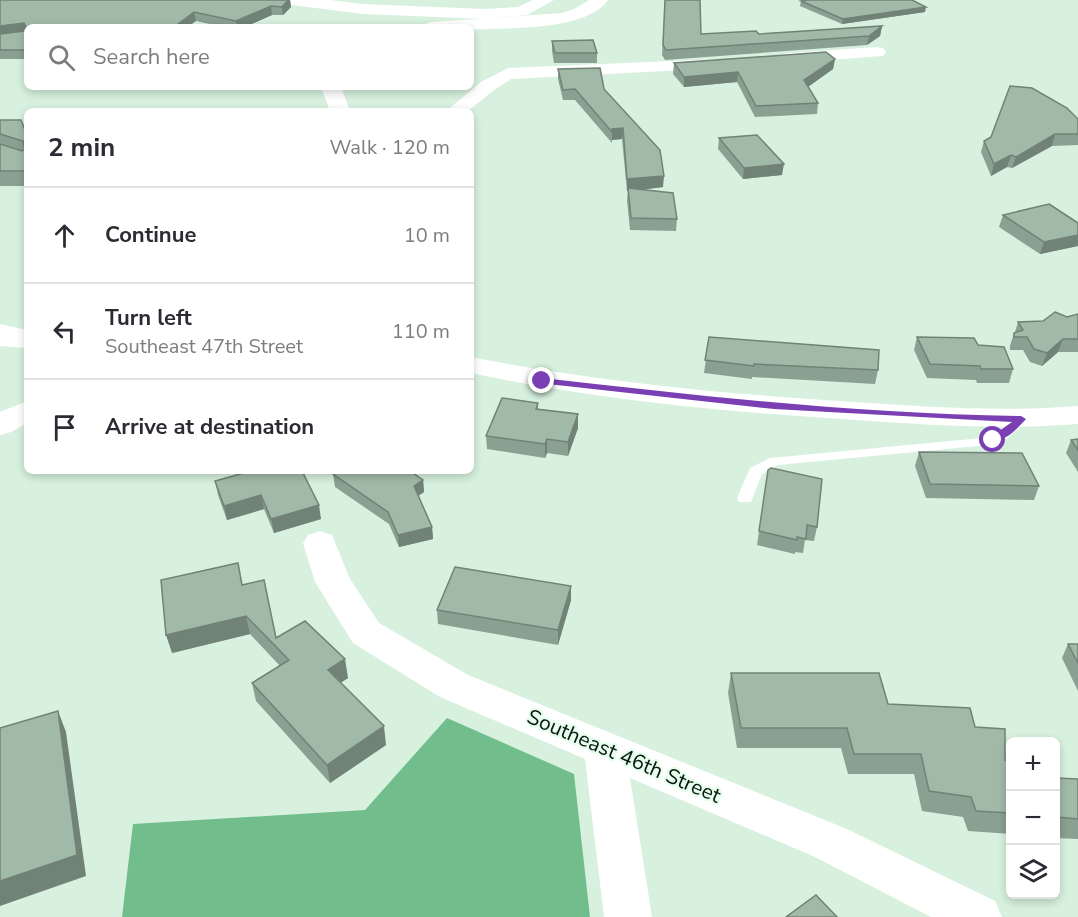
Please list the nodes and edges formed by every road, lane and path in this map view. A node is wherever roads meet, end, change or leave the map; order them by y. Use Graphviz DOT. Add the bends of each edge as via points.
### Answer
graph roads {
  1 [pos="292,0"];
  2 [pos="546,0"];
  3 [pos="600,0"];
  4 [pos="474,24"];
  5 [pos="877,52"];
  6 [pos="772,60"];
  7 [pos="736,62"];
  8 [pos="332,90"];
  9 [pos="339,108"];
  10 [pos="460,108"];
  11 [pos="0,332"];
  12 [pos="24,337"];
  13 [pos="0,342"];
  14 [pos="24,344"];
  15 [pos="474,367"];
  16 [pos="24,412"];
  17 [pos="1078,414"];
  18 [pos="1021,419"];
  19 [pos="0,425"];
  20 [pos="745,498"];
  21 [pos="320,543"];
  22 [pos="604,747"];
  23 [pos="628,917"];
  24 [pos="978,917"];
  1 -- 2 [label="street" via="363,9 485,14 521,12"];
  3 -- 4 [label="street" via="564,18"];
  5 -- 6 [label="street"];
  7 -- 10 [label="street" via="508,74 490,83"];
  8 -- 9 [label="street"];
  11 -- 12 [label="street"];
  13 -- 14 [label="lane"];
  15 -- 18 [label="street" via="542,381 774,406"];
  16 -- 19 [label="street"];
  17 -- 18 [label="street"];
  18 -- 20 [label="lane" via="1001,436 984,442 775,461 754,471"];
  21 -- 22 [label="street, Southeast 46th Street" via="333,582 366,633 454,686"];
  22 -- 23 [label="street"];
  22 -- 24 [label="street, Southeast 46th Street" via="831,843"];
}
